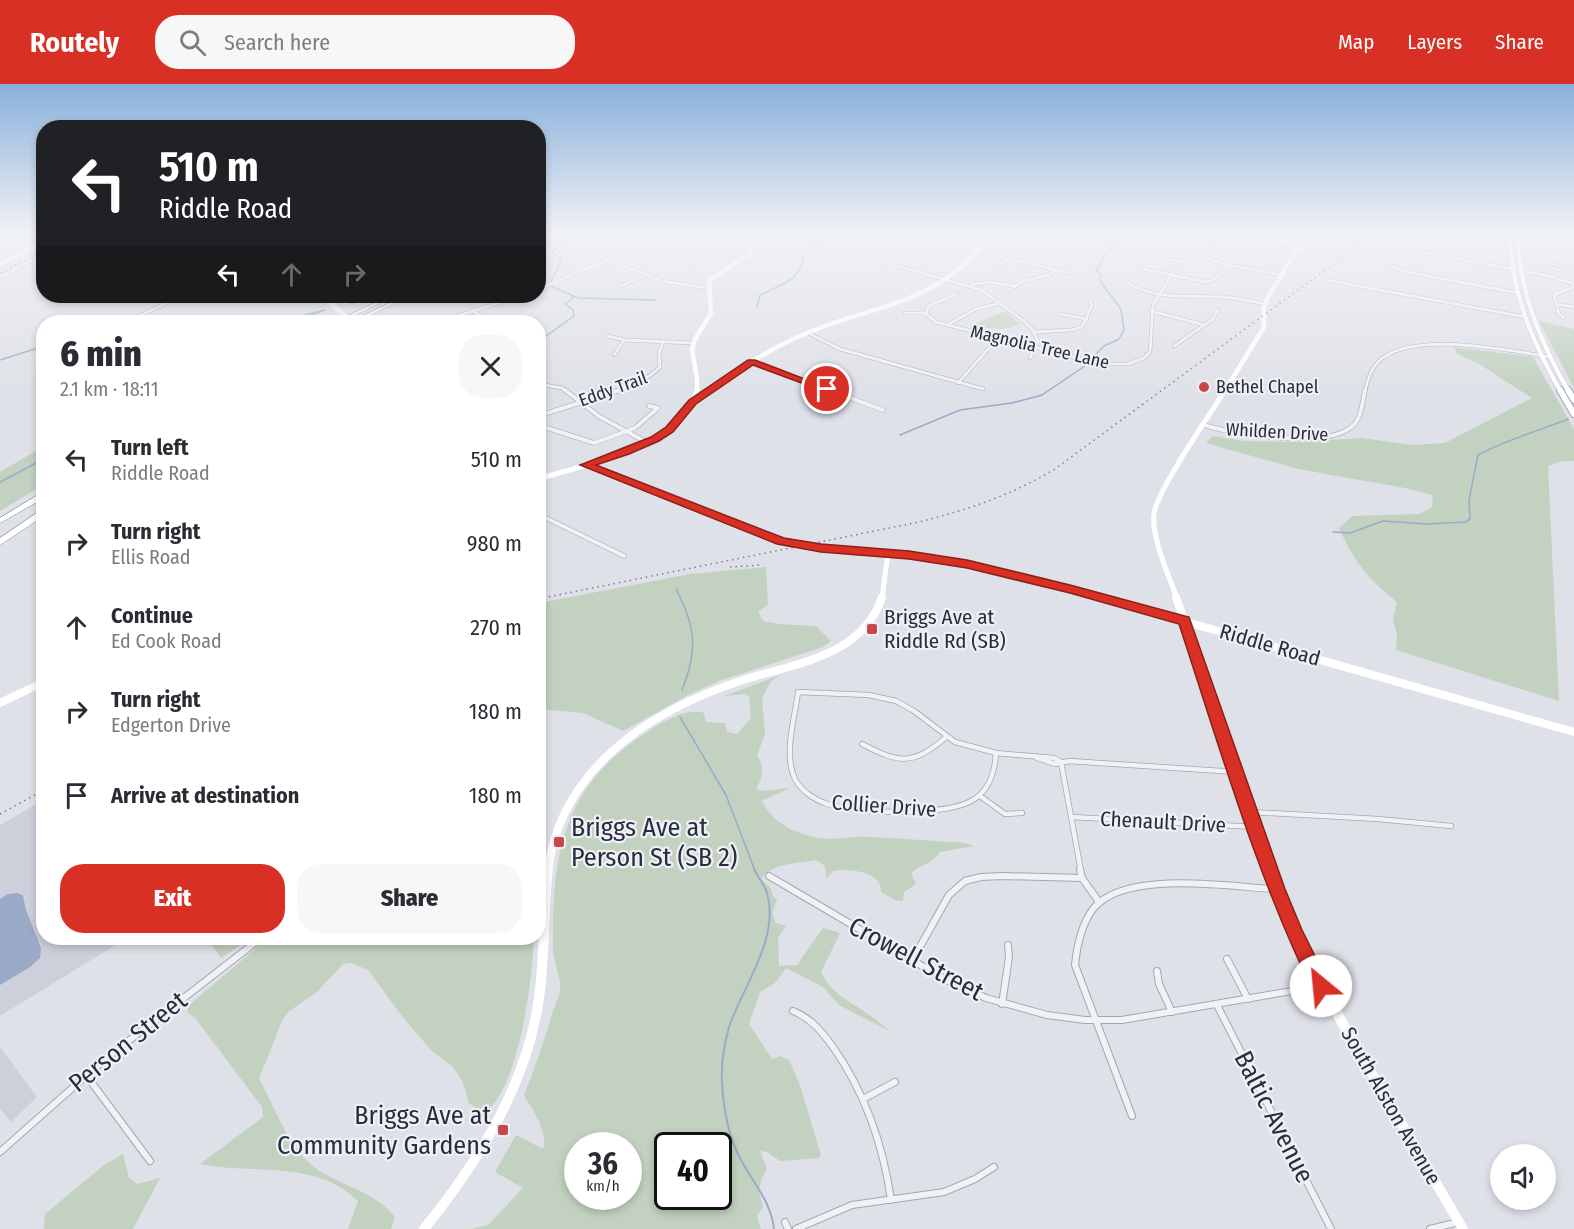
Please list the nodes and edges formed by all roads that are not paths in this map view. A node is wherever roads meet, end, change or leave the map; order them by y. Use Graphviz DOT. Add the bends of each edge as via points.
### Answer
graph roads {
  1 [pos="702,287"];
  2 [pos="932,287"];
  3 [pos="975,287"];
  4 [pos="1013,287"];
  5 [pos="1137,287"];
  6 [pos="1164,287"];
  7 [pos="1275,287"];
  8 [pos="1366,287"];
  9 [pos="1488,287"];
  10 [pos="1516,287"];
  11 [pos="1524,287"];
  12 [pos="1570,287"];
  13 [pos="707,288"];
  14 [pos="1009,290"];
  15 [pos="1142,290"];
  16 [pos="1138,293"];
  17 [pos="1160,293"];
  18 [pos="1517,293"];
  19 [pos="957,294"];
  20 [pos="1090,302"];
  21 [pos="167,303"];
  22 [pos="330,303"];
  23 [pos="377,303"];
  24 [pos="392,303"];
  25 [pos="501,303"];
  26 [pos="1001,303"];
  27 [pos="1265,304"];
  28 [pos="1556,304"];
  29 [pos="1574,307"];
  30 [pos="1218,310"];
  31 [pos="1150,311"];
  32 [pos="475,312"];
  33 [pos="905,313"];
  34 [pos="926,313"];
  35 [pos="1059,314"];
  36 [pos="141,315"];
  37 [pos="344,315"];
  38 [pos="353,315"];
  39 [pos="367,315"];
  40 [pos="464,315"];
  41 [pos="479,315"];
  42 [pos="1525,317"];
  43 [pos="1564,318"];
  44 [pos="1087,320"];
  45 [pos="947,325"];
  46 [pos="1205,325"];
  47 [pos="1071,330"];
  48 [pos="1034,332"];
  49 [pos="808,333"];
  50 [pos="608,336"];
  51 [pos="1075,336"];
  52 [pos="998,338"];
  53 [pos="624,340"];
  54 [pos="663,342"];
  55 [pos="693,343"];
  56 [pos="1174,346"];
  57 [pos="1036,347"];
  58 [pos="614,355"];
  59 [pos="1542,356"];
  60 [pos="1030,357"];
  61 [pos="1551,357"];
  62 [pos="752,362"];
  63 [pos="1126,364"];
  64 [pos="1132,370"];
  65 [pos="958,382"];
  66 [pos="546,385"];
  67 [pos="983,390"];
  68 [pos="1574,400"];
  69 [pos="580,402"];
  70 [pos="693,402"];
  71 [pos="649,406"];
  72 [pos="883,410"];
  73 [pos="546,413"];
  74 [pos="1574,414"];
  75 [pos="1204,425"];
  76 [pos="546,428"];
  77 [pos="628,431"];
  78 [pos="648,442"];
  79 [pos="585,465"];
  80 [pos="546,477"];
  81 [pos="36,500"];
  82 [pos="36,512"];
  83 [pos="36,517"];
  84 [pos="546,518"];
  85 [pos="1,520"];
  86 [pos="0,536"];
  87 [pos="0,542"];
  88 [pos="888,553"];
  89 [pos="624,556"];
  90 [pos="1184,621"];
  91 [pos="36,685"];
  92 [pos="0,703"];
  93 [pos="1574,732"];
  94 [pos="945,738"];
  95 [pos="862,744"];
  96 [pos="996,753"];
  97 [pos="1061,762"];
  98 [pos="1236,772"];
  99 [pos="980,796"];
  100 [pos="1250,812"];
  101 [pos="1022,813"];
  102 [pos="1072,817"];
  103 [pos="1451,826"];
  104 [pos="1255,827"];
  105 [pos="546,855"];
  106 [pos="769,876"];
  107 [pos="1082,878"];
  108 [pos="1277,889"];
  109 [pos="1099,902"];
  110 [pos="252,945"];
  111 [pos="542,945"];
  112 [pos="1008,945"];
  113 [pos="1227,959"];
  114 [pos="912,961"];
  115 [pos="1157,971"];
  116 [pos="1321,986"];
  117 [pos="1248,999"];
  118 [pos="1002,1004"];
  119 [pos="1217,1005"];
  120 [pos="793,1011"];
  121 [pos="1172,1012"];
  122 [pos="1094,1020"];
  123 [pos="86,1075"];
  124 [pos="895,1082"];
  125 [pos="865,1098"];
  126 [pos="1132,1116"];
  127 [pos="0,1152"];
  128 [pos="150,1161"];
  129 [pos="994,1167"];
  130 [pos="891,1200"];
  131 [pos="1461,1226"];
  132 [pos="424,1229"];
  133 [pos="796,1229"];
  134 [pos="1331,1229"];
  135 [pos="1430,1229"];
  1 -- 13 [label="street"];
  2 -- 49 [label="street"];
  3 -- 26 [label="street"];
  4 -- 14 [label="street"];
  5 -- 15 [label="street"];
  6 -- 17 [label="street, Magnolia Tree Lane"];
  7 -- 27 [label="street, South Alston Avenue"];
  8 -- 42 [label="street"];
  9 -- 18 [label="street"];
  10 -- 18 [label="main road"];
  11 -- 61 [label="main road"];
  12 -- 28 [label="street" via="1557,292"];
  13 -- 55 [label="street" via="712,310"];
  15 -- 16 [label="street"];
  15 -- 17 [label="street"];
  17 -- 27 [label="street"];
  17 -- 31 [label="street, Magnolia Tree Lane"];
  18 -- 42 [label="main road"];
  19 -- 34 [label="street, Magnolia Tree Lane" via="928,306"];
  20 -- 44 [label="street"];
  21 -- 36 [label="street"];
  22 -- 37 [label="street, bridge"];
  23 -- 38 [label="highway"];
  24 -- 39 [label="highway"];
  25 -- 32 [label="street"];
  26 -- 45 [label="street" via="976,309"];
  26 -- 48 [label="street"];
  27 -- 75 [label="street, South Alston Avenue" via="1264,327"];
  28 -- 29 [label="street"];
  28 -- 43 [label="street"];
  30 -- 46 [label="street"];
  31 -- 46 [label="street"];
  31 -- 63 [label="street, Magnolia Tree Lane" via="1150,352"];
  32 -- 40 [label="street"];
  32 -- 41 [label="street"];
  33 -- 34 [label="street"];
  34 -- 45 [label="street, Magnolia Tree Lane"];
  35 -- 44 [label="street"];
  42 -- 59 [label="main road"];
  44 -- 47 [label="street" via="1082,327"];
  45 -- 52 [label="street, Magnolia Tree Lane"];
  46 -- 56 [label="street"];
  47 -- 48 [label="street"];
  47 -- 51 [label="street"];
  48 -- 57 [label="street"];
  49 -- 62 [label="street"];
  49 -- 65 [label="street" via="840,349"];
  50 -- 53 [label="street"];
  52 -- 57 [label="street, Magnolia Tree Lane"];
  52 -- 65 [label="street"];
  53 -- 54 [label="street"];
  53 -- 58 [label="street"];
  54 -- 55 [label="street"];
  54 -- 69 [label="street, Eddy Trail" via="660,367 655,373"];
  55 -- 70 [label="street" via="699,378"];
  57 -- 60 [label="street"];
  57 -- 63 [label="street, Magnolia Tree Lane" via="1092,362"];
  59 -- 61 [label="street, Whilden Drive"];
  59 -- 74 [label="main road"];
  59 -- 75 [label="street, Whilden Drive" via="1447,345 1393,352 1371,370 1355,425 1334,436 1238,434"];
  61 -- 68 [label="main road"];
  62 -- 70 [label="street"];
  62 -- 72 [label="street"];
  63 -- 64 [label="street"];
  65 -- 67 [label="street"];
  66 -- 69 [label="street" via="559,387"];
  69 -- 73 [label="street, Eddy Trail"];
  69 -- 77 [label="street"];
  70 -- 78 [label="street" via="669,429"];
  71 -- 77 [label="street" via="658,408"];
  75 -- 90 [label="street, South Alston Avenue" via="1164,489 1154,514 1158,544"];
  76 -- 77 [label="street" via="592,443"];
  77 -- 78 [label="street"];
  78 -- 79 [label="street"];
  79 -- 80 [label="street"];
  79 -- 88 [label="street, Riddle Road" via="782,541 833,550"];
  81 -- 85 [label="highway"];
  82 -- 86 [label="highway"];
  83 -- 87 [label="highway"];
  84 -- 89 [label="street"];
  88 -- 90 [label="street, Riddle Road" via="995,570"];
  88 -- 105 [label="street" via="882,602 872,620 855,637 821,655 693,700 635,732 587,775 564,810"];
  90 -- 93 [label="street, Riddle Road"];
  90 -- 98 [label="street, South Alston Avenue"];
  91 -- 92 [label="street"];
  94 -- 95 [label="street" via="929,753 911,760 889,758"];
  94 -- 96 [label="street, Collier Drive"];
  94 -- 99 [label="street, Collier Drive" via="913,710 890,698 798,692 792,768 804,789 836,807 935,812 963,806"];
  96 -- 97 [label="street, Collier Drive"];
  96 -- 99 [label="street" via="993,775"];
  97 -- 98 [label="street, Collier Drive"];
  97 -- 102 [label="street"];
  98 -- 100 [label="street, South Alston Avenue"];
  99 -- 101 [label="street" via="1005,814"];
  100 -- 103 [label="street"];
  100 -- 104 [label="street, South Alston Avenue"];
  102 -- 104 [label="street, Chenault Drive"];
  102 -- 107 [label="street"];
  104 -- 108 [label="street, South Alston Avenue"];
  106 -- 114 [label="street, Crowell Street"];
  107 -- 109 [label="street"];
  107 -- 114 [label="street" via="1002,876 965,881 949,895"];
  108 -- 109 [label="street" via="1150,883 1121,890"];
  108 -- 116 [label="street, South Alston Avenue"];
  109 -- 122 [label="street" via="1078,939 1075,958"];
  110 -- 123 [label="street, Person Street"];
  111 -- 132 [label="street" via="541,985 527,1055 504,1111 463,1180"];
  112 -- 118 [label="street"];
  113 -- 117 [label="street"];
  114 -- 118 [label="street, Crowell Street" via="965,990"];
  115 -- 121 [label="street"];
  116 -- 117 [label="street, Crowell Street"];
  116 -- 131 [label="street, South Alston Avenue"];
  117 -- 119 [label="street, Crowell Street"];
  118 -- 122 [label="street, Crowell Street" via="1047,1015"];
  119 -- 121 [label="street, Crowell Street"];
  119 -- 134 [label="street, Baltic Avenue"];
  120 -- 125 [label="street" via="810,1019 823,1034"];
  121 -- 122 [label="street, Crowell Street"];
  122 -- 126 [label="street"];
  123 -- 127 [label="street, Person Street"];
  123 -- 128 [label="street"];
  124 -- 125 [label="street"];
  125 -- 130 [label="street" via="883,1149"];
  129 -- 130 [label="street" via="955,1188"];
  130 -- 133 [label="street" via="853,1206"];
  131 -- 135 [label="street"];
}
